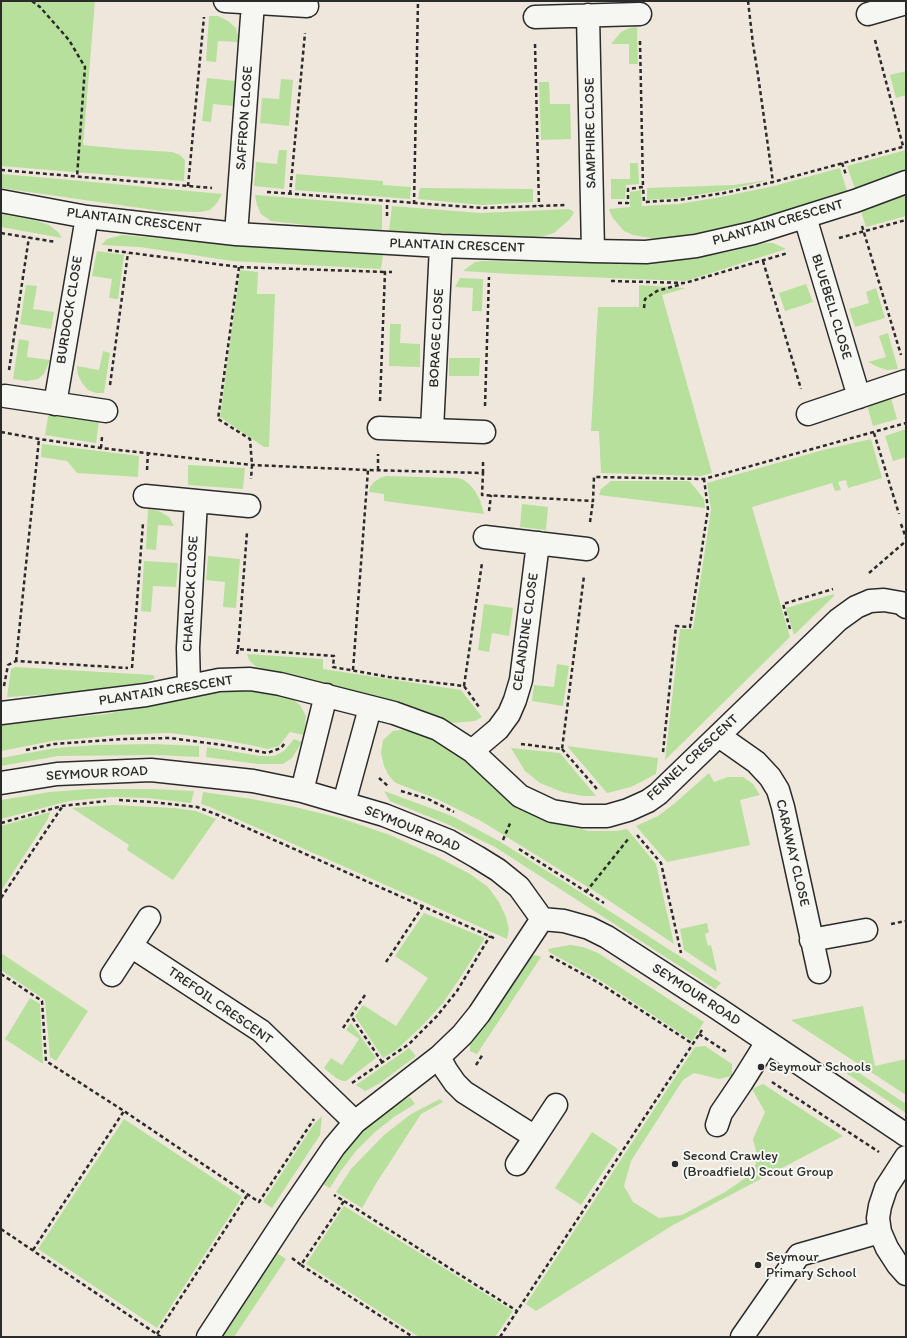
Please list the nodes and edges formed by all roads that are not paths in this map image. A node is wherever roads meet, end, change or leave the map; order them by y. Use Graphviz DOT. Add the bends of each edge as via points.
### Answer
graph roads {
  1 [pos="226,1"];
  2 [pos="253,3"];
  3 [pos="906,3"];
  4 [pos="307,6"];
  5 [pos="640,14"];
  6 [pos="868,14"];
  7 [pos="588,16"];
  8 [pos="535,18"];
  9 [pos="906,182"];
  10 [pos="1,201"];
  11 [pos="87,217"];
  12 [pos="805,217"];
  13 [pos="236,234"];
  14 [pos="441,246"];
  15 [pos="593,251"];
  16 [pos="906,382"];
  17 [pos="5,396"];
  18 [pos="859,397"];
  19 [pos="55,404"];
  20 [pos="106,411"];
  21 [pos="808,414"];
  22 [pos="379,428"];
  23 [pos="432,430"];
  24 [pos="484,432"];
  25 [pos="145,496"];
  26 [pos="196,501"];
  27 [pos="249,506"];
  28 [pos="485,537"];
  29 [pos="538,543"];
  30 [pos="587,549"];
  31 [pos="904,602"];
  32 [pos="189,686"];
  33 [pos="326,695"];
  34 [pos="2,703"];
  35 [pos="370,708"];
  36 [pos="719,736"];
  37 [pos="472,751"];
  38 [pos="1,783"];
  39 [pos="302,791"];
  40 [pos="344,803"];
  41 [pos="149,918"];
  42 [pos="542,919"];
  43 [pos="866,930"];
  44 [pos="812,940"];
  45 [pos="131,946"];
  46 [pos="819,972"];
  47 [pos="112,975"];
  48 [pos="767,1042"];
  49 [pos="439,1057"];
  50 [pos="556,1105"];
  51 [pos="355,1122"];
  52 [pos="717,1125"];
  53 [pos="906,1135"];
  54 [pos="535,1137"];
  55 [pos="903,1161"];
  56 [pos="517,1164"];
  57 [pos="880,1232"];
  58 [pos="906,1274"];
  59 [pos="208,1337"];
  60 [pos="742,1337"];
  1 -- 2 [label="street"];
  2 -- 4 [label="street"];
  2 -- 13 [label="street, SAFFRON CLOSE"];
  3 -- 6 [label="street"];
  5 -- 7 [label="street"];
  7 -- 8 [label="street"];
  7 -- 15 [label="street, SAMPHIRE CLOSE"];
  9 -- 12 [label="street, PLANTAIN CRESCENT"];
  10 -- 11 [label="street, PLANTAIN CRESCENT"];
  11 -- 13 [label="street, PLANTAIN CRESCENT"];
  11 -- 19 [label="street, BURDOCK CLOSE"];
  12 -- 15 [label="street, PLANTAIN CRESCENT" via="753,233 696,246 646,252"];
  12 -- 18 [label="street, BLUEBELL CLOSE"];
  13 -- 14 [label="street, PLANTAIN CRESCENT"];
  14 -- 15 [label="street, PLANTAIN CRESCENT"];
  14 -- 23 [label="street, BORAGE CLOSE"];
  16 -- 18 [label="street"];
  17 -- 19 [label="street"];
  18 -- 21 [label="street"];
  19 -- 20 [label="street"];
  22 -- 23 [label="street"];
  23 -- 24 [label="street"];
  25 -- 26 [label="street"];
  26 -- 27 [label="street"];
  26 -- 32 [label="street, CHARLOCK CLOSE" via="188,648"];
  28 -- 29 [label="street"];
  29 -- 30 [label="street"];
  29 -- 37 [label="street, CELANDINE CLOSE" via="521,680 515,700 498,729"];
  31 -- 36 [label="street, FENNEL CRESCENT" via="870,601 838,620"];
  32 -- 33 [label="street, PLANTAIN CRESCENT" via="219,680 250,679"];
  32 -- 34 [label="street, PLANTAIN CRESCENT" via="146,695"];
  33 -- 35 [label="street, FENNEL CRESCENT"];
  33 -- 39 [label="street"];
  35 -- 37 [label="street, FENNEL CRESCENT" via="394,713 438,729"];
  35 -- 40 [label="street"];
  36 -- 37 [label="street, FENNEL CRESCENT" via="658,794 648,801 607,816 582,816 552,811 520,796"];
  36 -- 44 [label="street, CARAWAY CLOSE" via="756,762 778,790"];
  38 -- 39 [label="street, SEYMOUR ROAD" via="57,774 151,770 253,781"];
  39 -- 40 [label="street, SEYMOUR ROAD"];
  40 -- 42 [label="street, SEYMOUR ROAD" via="384,815 449,841 477,857 498,870 519,888"];
  41 -- 45 [label="street"];
  42 -- 48 [label="street, SEYMOUR ROAD" via="564,921 589,928 607,937"];
  42 -- 49 [label="street" via="479,1014"];
  43 -- 44 [label="street"];
  44 -- 46 [label="street, CARAWAY CLOSE"];
  45 -- 47 [label="street"];
  45 -- 51 [label="street, TREFOIL CRESCENT" via="261,1031"];
  48 -- 52 [label="street" via="721,1113"];
  48 -- 53 [label="street, SEYMOUR ROAD"];
  49 -- 51 [label="street"];
  49 -- 54 [label="street" via="455,1083 464,1092"];
  50 -- 54 [label="street"];
  51 -- 59 [label="street" via="334,1147"];
  54 -- 56 [label="street"];
  55 -- 57 [label="street" via="886,1188 880,1206"];
  57 -- 58 [label="street" via="886,1248"];
  57 -- 60 [label="street" via="799,1255"];
}
